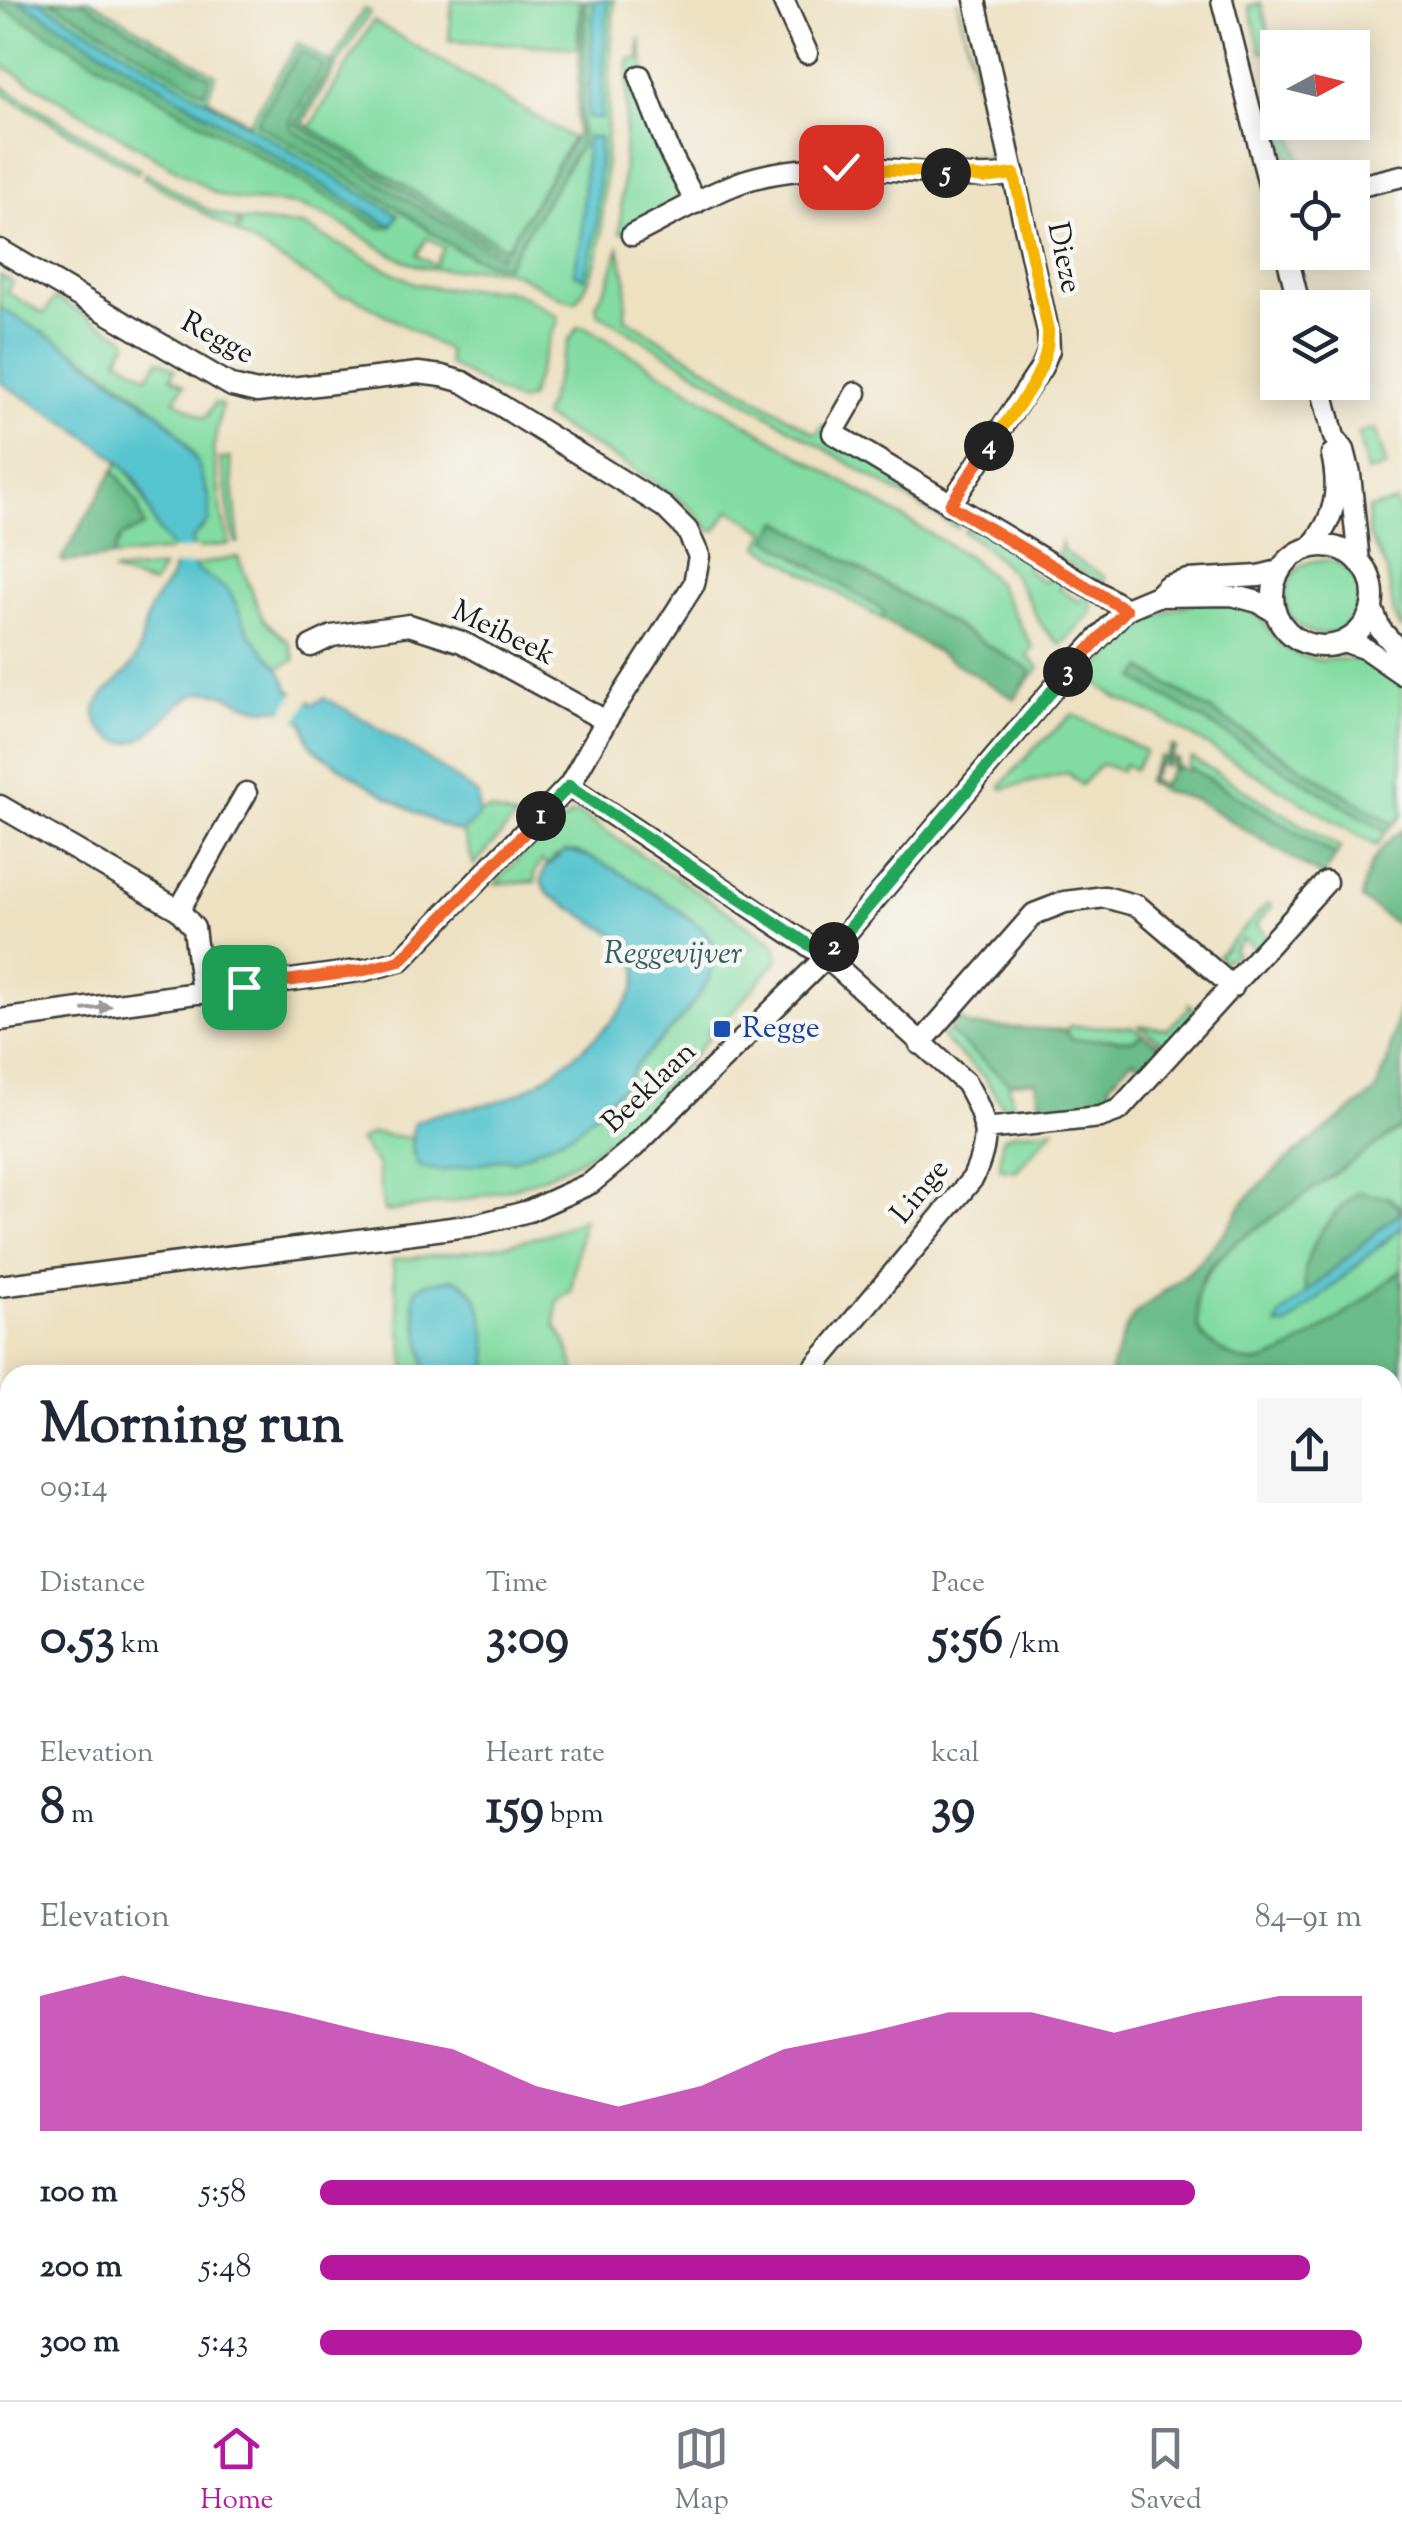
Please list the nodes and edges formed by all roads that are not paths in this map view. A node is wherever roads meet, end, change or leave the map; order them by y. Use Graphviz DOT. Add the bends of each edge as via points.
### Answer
graph roads {
  1 [pos="783,0"];
  2 [pos="975,0"];
  3 [pos="1222,0"];
  4 [pos="807,53"];
  5 [pos="640,76"];
  6 [pos="1263,160"];
  7 [pos="1014,174"];
  8 [pos="1402,176"];
  9 [pos="1370,184"];
  10 [pos="696,203"];
  11 [pos="632,235"];
  12 [pos="0,250"];
  13 [pos="856,393"];
  14 [pos="1325,400"];
  15 [pos="1334,437"];
  16 [pos="950,505"];
  17 [pos="1311,547"];
  18 [pos="1359,562"];
  19 [pos="1279,571"];
  20 [pos="1157,596"];
  21 [pos="1372,609"];
  22 [pos="1126,610"];
  23 [pos="1275,612"];
  24 [pos="1346,642"];
  25 [pos="310,646"];
  26 [pos="1402,654"];
  27 [pos="1402,674"];
  28 [pos="606,721"];
  29 [pos="569,786"];
  30 [pos="246,793"];
  31 [pos="0,806"];
  32 [pos="1326,882"];
  33 [pos="180,910"];
  34 [pos="826,956"];
  35 [pos="1233,988"];
  36 [pos="202,993"];
  37 [pos="0,1020"];
  38 [pos="920,1044"];
  39 [pos="984,1129"];
  40 [pos="0,1286"];
  41 [pos="816,1365"];
  1 -- 4 [label="street"];
  2 -- 7 [label="street, Dieze"];
  3 -- 6 [label="street"];
  5 -- 10 [label="street"];
  7 -- 10 [label="street" via="984,178 841,167 746,180"];
  7 -- 16 [label="street, Dieze" via="1049,350"];
  8 -- 9 [label="street"];
  10 -- 11 [label="street"];
  12 -- 28 [label="street, Regge" via="232,386 257,392 418,373 463,382 664,507 687,530 698,556 694,584"];
  13 -- 16 [label="street" via="833,433"];
  14 -- 15 [label="street"];
  15 -- 17 [label="street" via="1334,510"];
  15 -- 18 [label="street" via="1350,474"];
  16 -- 22 [label="street"];
  17 -- 18 [label="street" via="1332,546"];
  17 -- 19 [label="street"];
  18 -- 21 [label="street" via="1373,588"];
  19 -- 20 [label="street, Beeklaan" via="1188,580"];
  19 -- 23 [label="street"];
  20 -- 22 [label="street, Beeklaan"];
  20 -- 23 [label="street, Beeklaan" via="1232,595"];
  21 -- 24 [label="street"];
  21 -- 26 [label="street"];
  22 -- 34 [label="street, Beeklaan"];
  23 -- 24 [label="street" via="1304,644"];
  24 -- 27 [label="street"];
  25 -- 28 [label="street, Meibeek" via="332,636 409,625 462,642"];
  28 -- 29 [label="street, Regge"];
  29 -- 34 [label="street"];
  29 -- 36 [label="street, Regge" via="400,961"];
  30 -- 33 [label="street"];
  31 -- 33 [label="street"];
  32 -- 35 [label="street"];
  33 -- 36 [label="street" via="194,928"];
  34 -- 38 [label="street"];
  34 -- 40 [label="street, Beeklaan" via="633,1148 590,1183 529,1211 476,1225"];
  35 -- 38 [label="street" via="1138,906 1105,897 1065,902 1034,914"];
  35 -- 39 [label="street" via="1119,1110 1100,1118"];
  37 -- 36 [label="street, Regge, one-way"];
  38 -- 39 [label="street" via="966,1084"];
  39 -- 41 [label="street, Linge" via="986,1149 974,1178"];
}
